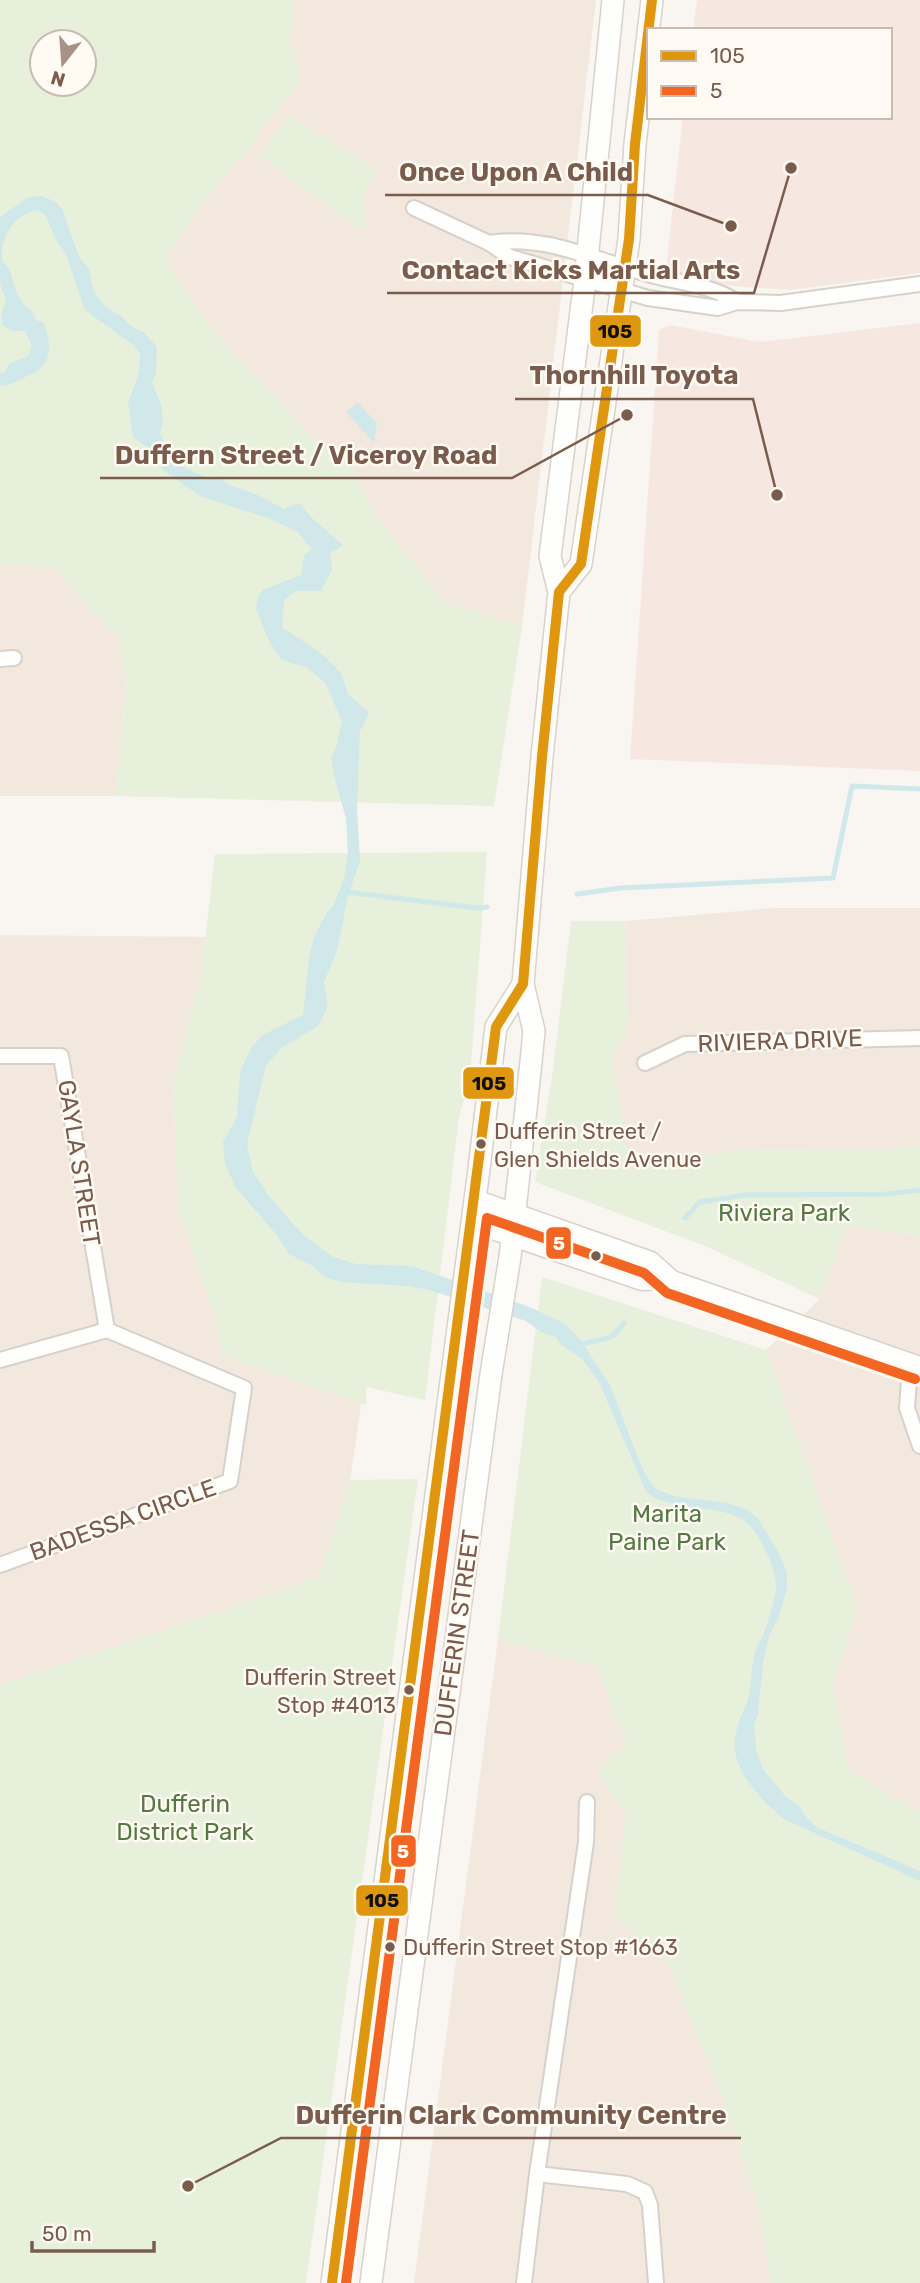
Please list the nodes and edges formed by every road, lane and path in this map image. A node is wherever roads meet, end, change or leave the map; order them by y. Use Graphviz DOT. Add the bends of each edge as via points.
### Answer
graph roads {
  1 [pos="613,0"];
  2 [pos="652,0"];
  3 [pos="648,28"];
  4 [pos="647,40"];
  5 [pos="414,208"];
  6 [pos="488,243"];
  7 [pos="586,255"];
  8 [pos="624,268"];
  9 [pos="584,280"];
  10 [pos="920,284"];
  11 [pos="620,292"];
  12 [pos="737,302"];
  13 [pos="559,592"];
  14 [pos="523,984"];
  15 [pos="920,1038"];
  16 [pos="0,1056"];
  17 [pos="645,1063"];
  18 [pos="475,1199"];
  19 [pos="514,1213"];
  20 [pos="472,1223"];
  21 [pos="512,1237"];
  22 [pos="673,1280"];
  23 [pos="107,1330"];
  24 [pos="0,1360"];
  25 [pos="915,1365"];
  26 [pos="920,1446"];
  27 [pos="0,1565"];
  28 [pos="587,1802"];
  29 [pos="537,2174"];
  30 [pos="332,2283"];
  31 [pos="371,2283"];
  32 [pos="524,2283"];
  33 [pos="656,2283"];
  1 -- 7 [label="main road, DUFFERIN STREET"];
  2 -- 3 [label="main road"];
  4 -- 8 [label="main road"];
  5 -- 6 [label="street"];
  6 -- 7 [label="street" via="513,239"];
  6 -- 9 [label="street" via="510,257"];
  7 -- 8 [label="street"];
  7 -- 9 [label="main road, DUFFERIN STREET"];
  8 -- 11 [label="main road"];
  8 -- 12 [label="street" via="723,292"];
  9 -- 11 [label="street"];
  9 -- 13 [label="main road, DUFFERIN STREET" via="550,556"];
  10 -- 12 [label="street" via="781,303"];
  11 -- 12 [label="street" via="718,309"];
  11 -- 13 [label="main road" via="581,565"];
  13 -- 14 [label="main road, DUFFERIN STREET"];
  14 -- 18 [label="main road, DUFFERIN STREET" via="496,1027"];
  14 -- 19 [label="main road, DUFFERIN STREET" via="534,1031"];
  15 -- 17 [label="street, RIVIERA DRIVE" via="685,1044"];
  16 -- 23 [label="street, GAYLA STREET" via="61,1056"];
  18 -- 19 [label="street"];
  18 -- 20 [label="main road, DUFFERIN STREET"];
  19 -- 21 [label="main road, DUFFERIN STREET"];
  19 -- 22 [label="street" via="651,1261"];
  20 -- 21 [label="street"];
  20 -- 30 [label="main road, DUFFERIN STREET"];
  21 -- 22 [label="street" via="642,1281"];
  21 -- 31 [label="main road, DUFFERIN STREET"];
  22 -- 25 [label="street"];
  23 -- 24 [label="street"];
  23 -- 27 [label="street, BADESSA CIRCLE" via="244,1388 230,1481"];
  25 -- 26 [label="street" via="906,1408"];
  28 -- 29 [label="street" via="586,1842"];
  29 -- 32 [label="street"];
  29 -- 33 [label="street" via="627,2184 645,2192"];
}
